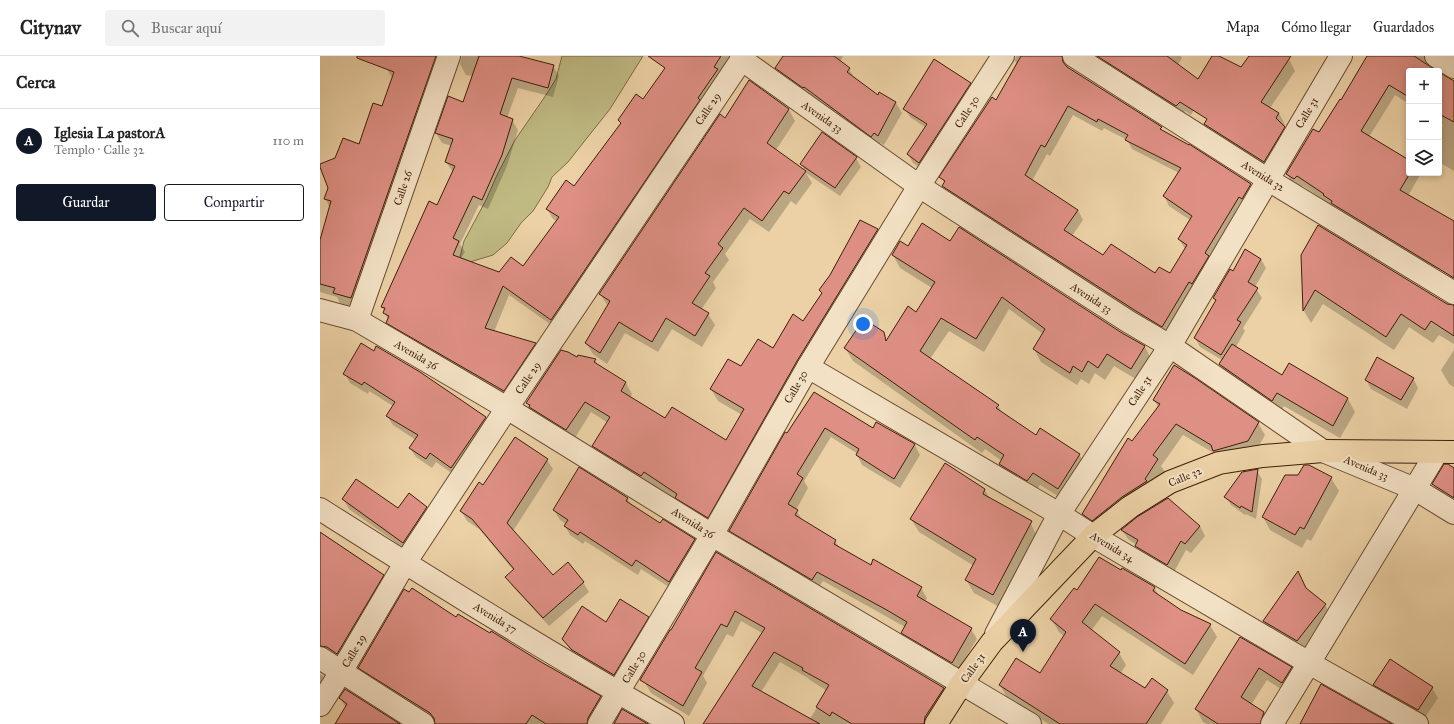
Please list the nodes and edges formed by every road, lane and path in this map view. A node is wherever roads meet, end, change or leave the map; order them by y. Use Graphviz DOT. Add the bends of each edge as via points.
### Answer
graph roads {
  1 [pos="449,56"];
  2 [pos="1003,56"];
  3 [pos="1074,56"];
  4 [pos="1341,56"];
  5 [pos="1436,56"];
  6 [pos="743,58"];
  7 [pos="1454,67"];
  8 [pos="1267,179"];
  9 [pos="919,186"];
  10 [pos="1454,293"];
  11 [pos="320,310"];
  12 [pos="357,320"];
  13 [pos="1170,346"];
  14 [pos="808,367"];
  15 [pos="508,408"];
  16 [pos="1323,451"];
  17 [pos="1445,452"];
  18 [pos="1415,489"];
  19 [pos="320,508"];
  20 [pos="1454,513"];
  21 [pos="1059,514"];
  22 [pos="712,535"];
  23 [pos="1093,536"];
  24 [pos="405,563"];
  25 [pos="992,642"];
  26 [pos="320,658"];
  27 [pos="1309,663"];
  28 [pos="341,672"];
  29 [pos="962,683"];
  30 [pos="619,693"];
  31 [pos="320,705"];
  32 [pos="423,724"];
  33 [pos="599,724"];
  34 [pos="673,724"];
  35 [pos="936,724"];
  36 [pos="1030,724"];
  37 [pos="1272,724"];
  38 [pos="1418,724"];
  1 -- 12 [label="street, Calle 26"];
  2 -- 9 [label="street, Calle 30"];
  3 -- 8 [label="street, Avenida 32"];
  4 -- 8 [label="street, Calle 31"];
  5 -- 7 [label="street"];
  6 -- 9 [label="street, Avenida 33"];
  6 -- 15 [label="street, Calle 29"];
  8 -- 10 [label="street, Avenida 32"];
  8 -- 13 [label="street, Calle 31"];
  9 -- 13 [label="street, Avenida 33"];
  9 -- 14 [label="street, Calle 30"];
  11 -- 12 [label="street"];
  12 -- 15 [label="street, Avenida 36"];
  13 -- 16 [label="street, Avenida 33"];
  13 -- 21 [label="street, Calle 31"];
  14 -- 21 [label="street, Avenida 34"];
  14 -- 22 [label="street, Calle 30"];
  15 -- 22 [label="street, Avenida 36"];
  15 -- 24 [label="street, Calle 29"];
  16 -- 17 [label="main road, Calle 32"];
  16 -- 18 [label="street, Avenida 33"];
  16 -- 23 [label="main road, Calle 32" via="1219,463 1170,482 1130,507"];
  17 -- 18 [label="street, Calle 32"];
  18 -- 20 [label="street, Avenida 33"];
  18 -- 27 [label="street, Calle 32"];
  19 -- 24 [label="street, Avenida 37"];
  21 -- 23 [label="street, Avenida 34"];
  21 -- 25 [label="street, Calle 31"];
  22 -- 29 [label="street, Avenida 36"];
  22 -- 30 [label="street, Calle 30"];
  23 -- 25 [label="main road, Calle 32"];
  23 -- 27 [label="street, Avenida 34"];
  24 -- 28 [label="street, Calle 29"];
  24 -- 30 [label="street, Avenida 37"];
  25 -- 29 [label="main road, Calle 31"];
  26 -- 28 [label="street"];
  27 -- 37 [label="street, Calle 32"];
  27 -- 38 [label="street, Avenida 34"];
  28 -- 31 [label="street, Calle 29"];
  28 -- 32 [label="street"];
  29 -- 35 [label="main road, Calle 31"];
  29 -- 36 [label="street, Avenida 36"];
  30 -- 33 [label="street, Calle 30"];
  30 -- 34 [label="street, Avenida 37"];
}
